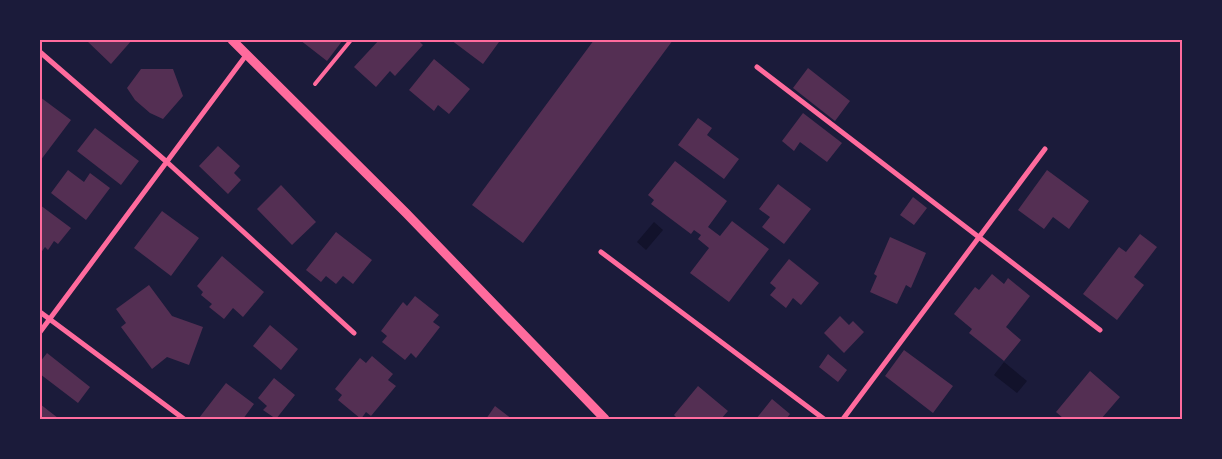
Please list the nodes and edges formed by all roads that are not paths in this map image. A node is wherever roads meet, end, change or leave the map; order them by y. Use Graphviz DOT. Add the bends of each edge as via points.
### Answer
graph roads {
  1 [pos="232,40"];
  2 [pos="351,40"];
  3 [pos="40,52"];
  4 [pos="247,54"];
  5 [pos="757,67"];
  6 [pos="315,84"];
  7 [pos="1045,149"];
  8 [pos="168,163"];
  9 [pos="978,238"];
  10 [pos="601,252"];
  11 [pos="40,312"];
  12 [pos="50,319"];
  13 [pos="1100,330"];
  14 [pos="40,332"];
  15 [pos="354,334"];
  16 [pos="184,419"];
  17 [pos="605,419"];
  18 [pos="824,419"];
  19 [pos="842,419"];
  1 -- 4 [label="street"];
  2 -- 6 [label="lane"];
  3 -- 8 [label="street"];
  4 -- 8 [label="street"];
  4 -- 17 [label="street"];
  5 -- 9 [label="street"];
  7 -- 9 [label="street"];
  8 -- 12 [label="street"];
  8 -- 15 [label="street"];
  9 -- 13 [label="street"];
  9 -- 19 [label="street"];
  10 -- 18 [label="street"];
  11 -- 12 [label="street"];
  12 -- 14 [label="street"];
  12 -- 16 [label="street"];
}
